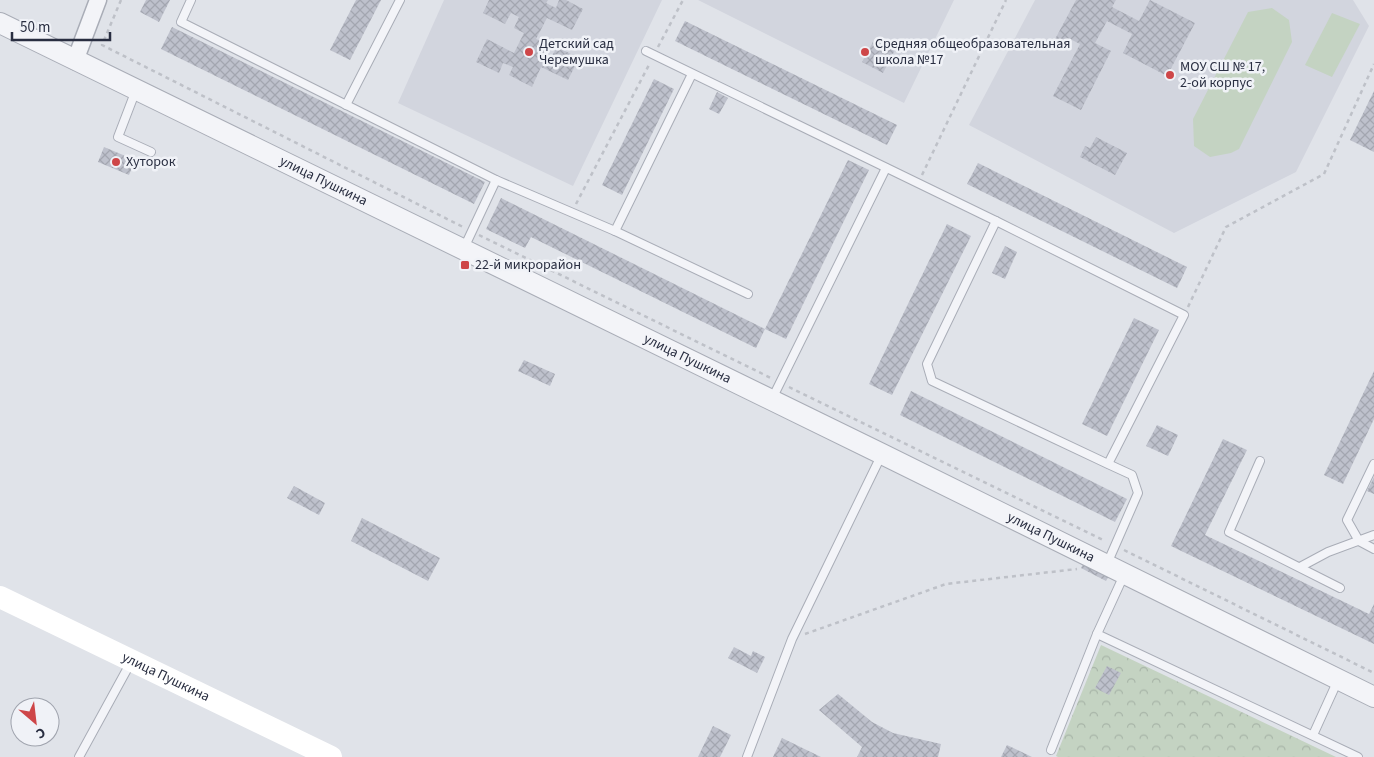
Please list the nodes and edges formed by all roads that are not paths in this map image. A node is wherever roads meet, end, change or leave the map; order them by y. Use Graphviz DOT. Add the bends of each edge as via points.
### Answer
graph roads {
  1 [pos="98,0"];
  2 [pos="191,0"];
  3 [pos="400,0"];
  4 [pos="0,23"];
  5 [pos="646,51"];
  6 [pos="75,60"];
  7 [pos="692,74"];
  8 [pos="136,90"];
  9 [pos="346,105"];
  10 [pos="151,152"];
  11 [pos="886,168"];
  12 [pos="496,180"];
  13 [pos="996,221"];
  14 [pos="615,231"];
  15 [pos="463,249"];
  16 [pos="748,294"];
  17 [pos="776,391"];
  18 [pos="882,454"];
  19 [pos="1260,461"];
  20 [pos="1108,464"];
  21 [pos="1374,464"];
  22 [pos="1374,535"];
  23 [pos="1359,541"];
  24 [pos="1374,549"];
  25 [pos="1106,566"];
  26 [pos="1300,567"];
  27 [pos="1124,575"];
  28 [pos="1340,588"];
  29 [pos="0,597"];
  30 [pos="1097,634"];
  31 [pos="131,662"];
  32 [pos="1338,680"];
  33 [pos="1374,697"];
  34 [pos="1313,735"];
  35 [pos="1051,750"];
  36 [pos="79,757"];
  37 [pos="331,757"];
  38 [pos="748,757"];
  39 [pos="1358,757"];
  1 -- 6 [label="street"];
  2 -- 9 [label="lane" via="181,22"];
  3 -- 9 [label="lane"];
  4 -- 6 [label="street, улица Пушкина"];
  5 -- 7 [label="lane"];
  6 -- 8 [label="street, улица Пушкина"];
  7 -- 11 [label="lane"];
  7 -- 14 [label="lane"];
  8 -- 10 [label="lane" via="118,137"];
  8 -- 15 [label="street, улица Пушкина"];
  9 -- 12 [label="lane"];
  11 -- 13 [label="lane"];
  11 -- 17 [label="lane"];
  12 -- 14 [label="lane"];
  12 -- 15 [label="lane"];
  13 -- 20 [label="lane" via="927,364 932,381"];
  13 -- 20 [label="lane" via="1184,316"];
  14 -- 16 [label="lane"];
  15 -- 17 [label="street, улица Пушкина"];
  17 -- 18 [label="street, улица Пушкина"];
  18 -- 25 [label="street, улица Пушкина"];
  18 -- 38 [label="lane" via="792,639"];
  19 -- 26 [label="lane" via="1229,532"];
  20 -- 25 [label="lane" via="1132,475 1138,493"];
  21 -- 23 [label="lane" via="1347,520"];
  22 -- 23 [label="lane"];
  23 -- 24 [label="lane"];
  23 -- 26 [label="lane"];
  25 -- 27 [label="street, улица Пушкина"];
  26 -- 28 [label="lane"];
  27 -- 30 [label="lane"];
  27 -- 32 [label="street, улица Пушкина"];
  29 -- 31 [label="main road, улица Пушкина"];
  30 -- 34 [label="lane"];
  30 -- 35 [label="lane"];
  31 -- 36 [label="lane"];
  31 -- 37 [label="main road, улица Пушкина" via="300,746"];
  32 -- 33 [label="street, улица Пушкина"];
  32 -- 34 [label="lane"];
  34 -- 39 [label="lane"];
}
